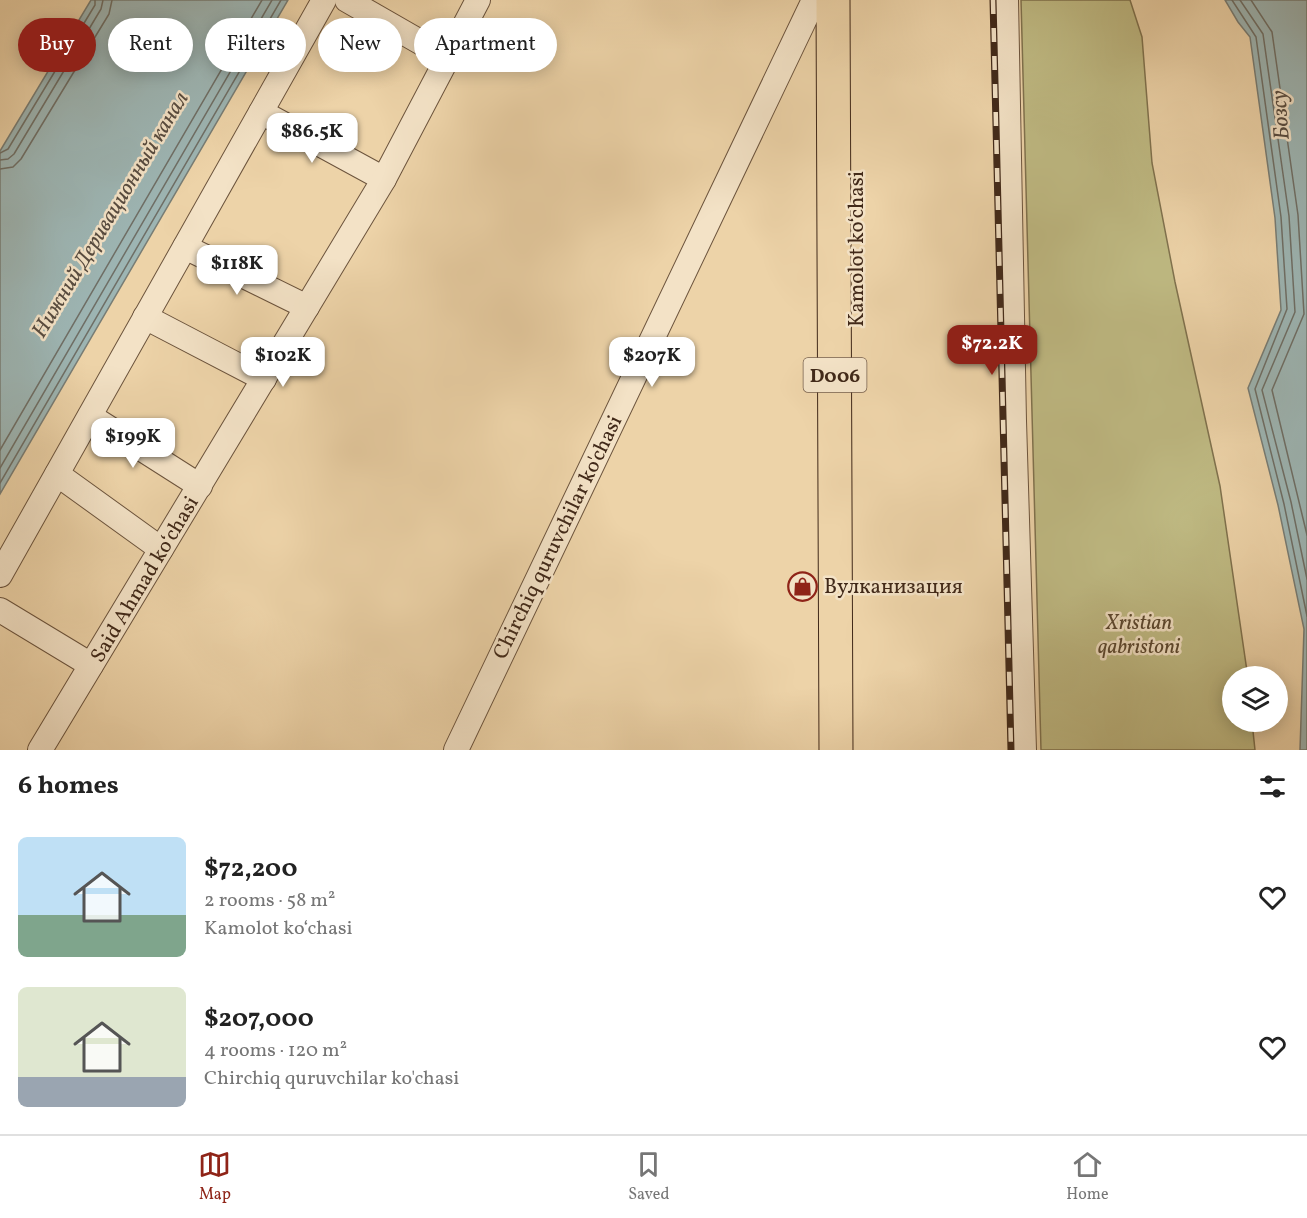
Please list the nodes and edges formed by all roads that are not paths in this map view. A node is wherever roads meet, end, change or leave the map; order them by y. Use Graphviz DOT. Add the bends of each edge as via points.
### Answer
graph roads {
  1 [pos="324,0"];
  2 [pos="347,0"];
  3 [pos="478,0"];
  4 [pos="814,0"];
  5 [pos="833,0"];
  6 [pos="856,0"];
  7 [pos="1006,0"];
  8 [pos="469,18"];
  9 [pos="414,38"];
  10 [pos="441,72"];
  11 [pos="261,112"];
  12 [pos="384,179"];
  13 [pos="185,247"];
  14 [pos="307,307"];
  15 [pos="145,317"];
  16 [pos="264,379"];
  17 [pos="90,416"];
  18 [pos="57,474"];
  19 [pos="200,486"];
  20 [pos="161,549"];
  21 [pos="0,575"];
  22 [pos="0,610"];
  23 [pos="91,665"];
  24 [pos="40,750"];
  25 [pos="456,750"];
  26 [pos="836,750"];
  27 [pos="857,750"];
  28 [pos="1024,750"];
  1 -- 11 [label="street"];
  2 -- 9 [label="street"];
  3 -- 8 [label="street, Said Ahmad ko‘chasi"];
  4 -- 25 [label="street, Chirchiq quruvchilar ko'chasi"];
  5 -- 26 [label="main road, D006"];
  6 -- 27 [label="main road, Kamolot ko‘chasi / D006"];
  7 -- 28 [label="street"];
  10 -- 12 [label="street, Said Ahmad ko‘chasi"];
  11 -- 12 [label="street"];
  11 -- 13 [label="street"];
  12 -- 14 [label="street, Said Ahmad ko‘chasi"];
  13 -- 14 [label="street"];
  13 -- 15 [label="street"];
  14 -- 16 [label="street, Said Ahmad ko‘chasi"];
  15 -- 16 [label="street"];
  15 -- 17 [label="street"];
  16 -- 19 [label="street, Said Ahmad ko‘chasi"];
  17 -- 18 [label="street"];
  17 -- 19 [label="street"];
  18 -- 20 [label="street"];
  18 -- 21 [label="street"];
  19 -- 20 [label="street, Said Ahmad ko‘chasi"];
  20 -- 23 [label="street, Said Ahmad ko‘chasi"];
  22 -- 23 [label="street"];
  23 -- 24 [label="street, Said Ahmad ko‘chasi"];
}
